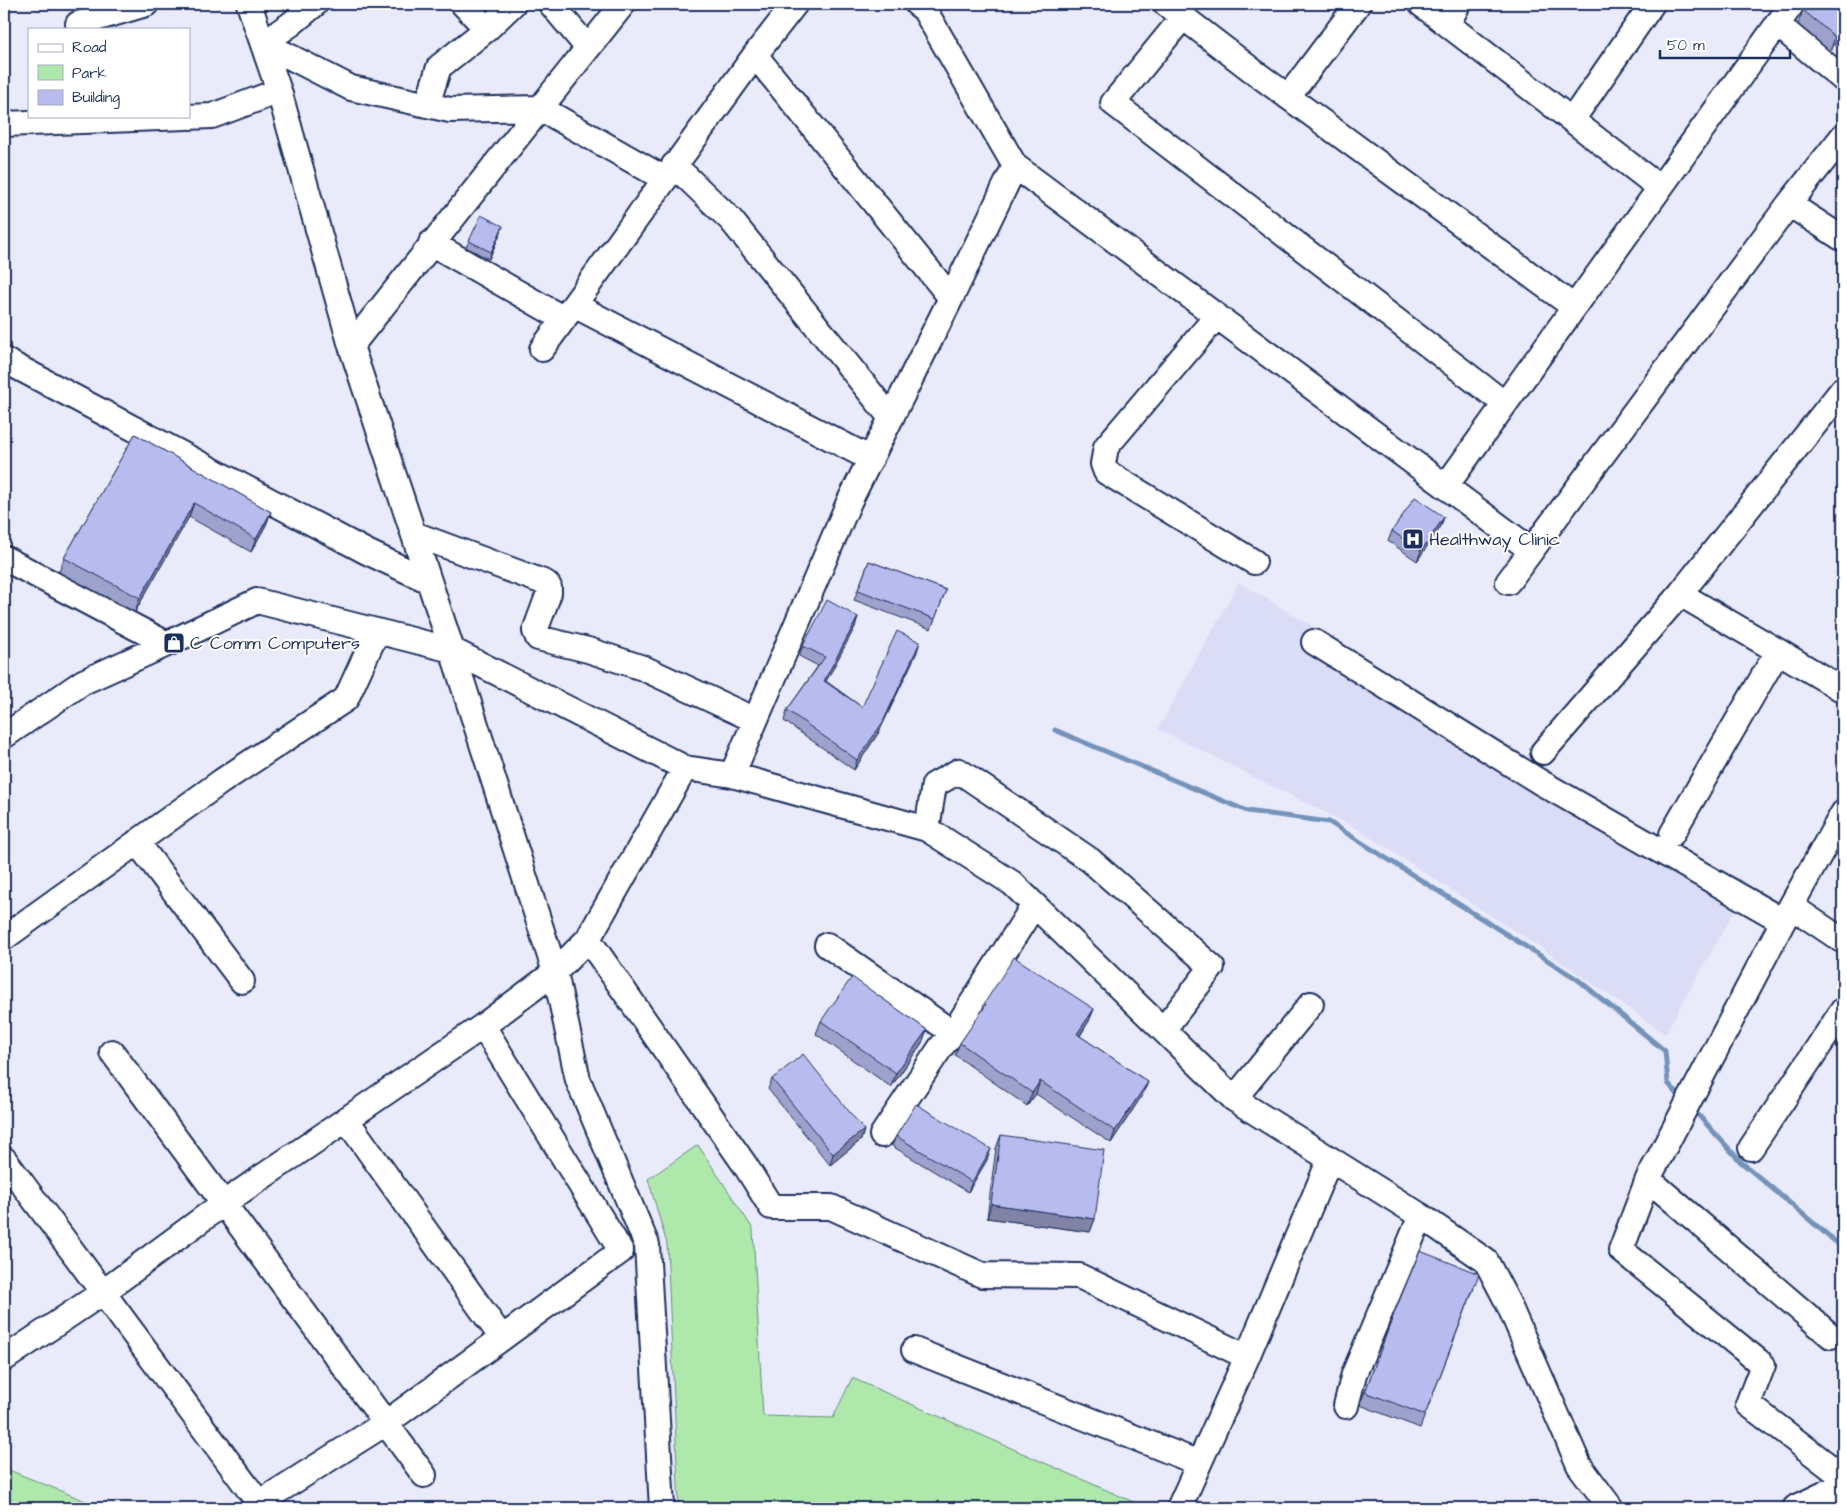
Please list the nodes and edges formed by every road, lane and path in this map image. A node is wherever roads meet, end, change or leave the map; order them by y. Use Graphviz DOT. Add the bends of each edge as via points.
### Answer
graph roads {
  1 [pos="146,4"];
  2 [pos="249,4"];
  3 [pos="315,4"];
  4 [pos="463,4"];
  5 [pos="513,4"];
  6 [pos="551,4"];
  7 [pos="622,4"];
  8 [pos="795,4"];
  9 [pos="917,4"];
  10 [pos="1358,4"];
  11 [pos="1421,4"];
  12 [pos="1652,4"];
  13 [pos="1792,4"];
  14 [pos="1174,10"];
  15 [pos="1453,14"];
  16 [pos="78,24"];
  17 [pos="1777,24"];
  18 [pos="487,29"];
  19 [pos="263,43"];
  20 [pos="588,48"];
  21 [pos="755,55"];
  22 [pos="1843,79"];
  23 [pos="279,91"];
  24 [pos="1288,97"];
  25 [pos="427,105"];
  26 [pos="540,108"];
  27 [pos="190,117"];
  28 [pos="160,118"];
  29 [pos="1572,120"];
  30 [pos="4,124"];
  31 [pos="1843,136"];
  32 [pos="1016,166"];
  33 [pos="670,172"];
  34 [pos="1660,188"];
  35 [pos="1789,204"];
  36 [pos="1843,239"];
  37 [pos="431,243"];
  38 [pos="952,298"];
  39 [pos="1574,307"];
  40 [pos="569,312"];
  41 [pos="1217,316"];
  42 [pos="351,346"];
  43 [pos="542,349"];
  44 [pos="4,360"];
  45 [pos="1843,388"];
  46 [pos="1505,404"];
  47 [pos="891,418"];
  48 [pos="871,459"];
  49 [pos="1446,486"];
  50 [pos="414,534"];
  51 [pos="1532,550"];
  52 [pos="4,558"];
  53 [pos="1254,562"];
  54 [pos="429,581"];
  55 [pos="1508,582"];
  56 [pos="1680,594"];
  57 [pos="377,631"];
  58 [pos="1314,642"];
  59 [pos="167,644"];
  60 [pos="452,650"];
  61 [pos="1778,651"];
  62 [pos="1843,690"];
  63 [pos="755,720"];
  64 [pos="4,736"];
  65 [pos="1543,752"];
  66 [pos="685,768"];
  67 [pos="732,775"];
  68 [pos="1843,813"];
  69 [pos="927,829"];
  70 [pos="1672,834"];
  71 [pos="137,842"];
  72 [pos="1835,848"];
  73 [pos="1034,905"];
  74 [pos="1787,913"];
  75 [pos="4,938"];
  76 [pos="588,940"];
  77 [pos="1843,941"];
  78 [pos="827,945"];
  79 [pos="555,972"];
  80 [pos="242,981"];
  81 [pos="1311,1004"];
  82 [pos="1843,1010"];
  83 [pos="483,1026"];
  84 [pos="1163,1030"];
  85 [pos="953,1033"];
  86 [pos="112,1052"];
  87 [pos="1234,1099"];
  88 [pos="346,1119"];
  89 [pos="882,1135"];
  90 [pos="1751,1148"];
  91 [pos="1330,1159"];
  92 [pos="5,1163"];
  93 [pos="1648,1179"];
  94 [pos="224,1203"];
  95 [pos="1421,1216"];
  96 [pos="102,1293"];
  97 [pos="1831,1336"];
  98 [pos="502,1338"];
  99 [pos="914,1350"];
  100 [pos="1247,1356"];
  101 [pos="4,1359"];
  102 [pos="1346,1406"];
  103 [pos="386,1423"];
  104 [pos="1199,1463"];
  105 [pos="424,1474"];
  106 [pos="1843,1477"];
  107 [pos="1843,1485"];
  108 [pos="662,1508"];
  109 [pos="1179,1508"];
  110 [pos="1612,1508"];
  111 [pos="1795,1508"];
  1 -- 16 [label="street"];
  2 -- 19 [label="street"];
  3 -- 19 [label="street"];
  4 -- 18 [label="street"];
  5 -- 18 [label="street"];
  6 -- 20 [label="street"];
  7 -- 20 [label="street"];
  8 -- 21 [label="street"];
  9 -- 32 [label="street" via="924,9"];
  10 -- 24 [label="street"];
  11 -- 15 [label="street"];
  12 -- 29 [label="street"];
  13 -- 17 [label="street"];
  14 -- 24 [label="street"];
  14 -- 46 [label="street" via="1113,103"];
  15 -- 29 [label="street"];
  17 -- 22 [label="street"];
  17 -- 34 [label="street"];
  18 -- 25 [label="street" via="439,68"];
  19 -- 23 [label="street"];
  19 -- 25 [label="street" via="351,88"];
  20 -- 26 [label="street"];
  21 -- 33 [label="street"];
  21 -- 38 [label="street"];
  23 -- 27 [label="street" via="212,116"];
  23 -- 42 [label="street"];
  24 -- 39 [label="street"];
  25 -- 26 [label="street" via="450,110"];
  26 -- 33 [label="street"];
  26 -- 37 [label="street"];
  28 -- 30 [label="street"];
  29 -- 34 [label="street"];
  31 -- 35 [label="street"];
  32 -- 38 [label="street"];
  32 -- 41 [label="street"];
  33 -- 40 [label="street"];
  33 -- 47 [label="street" via="731,220"];
  34 -- 39 [label="street"];
  35 -- 36 [label="street"];
  35 -- 51 [label="street"];
  37 -- 40 [label="street"];
  37 -- 42 [label="street"];
  38 -- 47 [label="street"];
  39 -- 46 [label="street"];
  40 -- 43 [label="street"];
  40 -- 48 [label="street"];
  41 -- 49 [label="street"];
  41 -- 53 [label="street" via="1106,447 1103,464 1106,472"];
  42 -- 50 [label="street"];
  44 -- 54 [label="street" via="367,552"];
  45 -- 56 [label="street"];
  46 -- 49 [label="street"];
  47 -- 48 [label="street"];
  48 -- 63 [label="street" via="849,502"];
  49 -- 51 [label="street"];
  50 -- 54 [label="street"];
  50 -- 63 [label="street" via="546,583 550,587 535,630 538,638 643,668"];
  51 -- 55 [label="street"];
  52 -- 59 [label="street"];
  54 -- 60 [label="street"];
  56 -- 61 [label="street"];
  56 -- 65 [label="street"];
  57 -- 59 [label="street" via="257,601"];
  57 -- 60 [label="street"];
  57 -- 71 [label="street" via="346,699"];
  58 -- 74 [label="street" via="1540,782"];
  59 -- 64 [label="street" via="83,682"];
  60 -- 66 [label="street"];
  60 -- 79 [label="street"];
  61 -- 62 [label="street"];
  61 -- 70 [label="street"];
  63 -- 67 [label="street"];
  66 -- 67 [label="street"];
  66 -- 76 [label="street"];
  67 -- 69 [label="street"];
  68 -- 72 [label="street"];
  69 -- 73 [label="street" via="1012,883"];
  69 -- 84 [label="street" via="934,785 958,770 1090,860 1212,967"];
  71 -- 75 [label="street"];
  71 -- 80 [label="street"];
  72 -- 74 [label="street"];
  73 -- 84 [label="street"];
  73 -- 85 [label="street"];
  74 -- 77 [label="street"];
  74 -- 93 [label="street"];
  76 -- 79 [label="street"];
  76 -- 100 [label="street" via="771,1207 831,1207 982,1275 1079,1276"];
  78 -- 85 [label="street"];
  79 -- 83 [label="street"];
  79 -- 108 [label="street" via="578,1080 646,1246"];
  81 -- 87 [label="street"];
  82 -- 90 [label="street"];
  83 -- 88 [label="street"];
  83 -- 98 [label="street" via="620,1251"];
  84 -- 87 [label="street"];
  85 -- 89 [label="street"];
  86 -- 94 [label="street"];
  87 -- 91 [label="street"];
  88 -- 94 [label="street"];
  88 -- 98 [label="street"];
  91 -- 95 [label="street"];
  91 -- 100 [label="street"];
  92 -- 96 [label="street"];
  93 -- 97 [label="street"];
  93 -- 106 [label="street" via="1621,1250 1763,1365 1748,1404"];
  94 -- 96 [label="street"];
  94 -- 103 [label="street"];
  95 -- 102 [label="street" via="1354,1374"];
  95 -- 110 [label="street" via="1486,1261 1508,1303 1579,1465"];
  96 -- 101 [label="street"];
  96 -- 103 [label="street" via="259,1503"];
  98 -- 103 [label="street"];
  99 -- 104 [label="street"];
  100 -- 104 [label="street"];
  103 -- 105 [label="street"];
  104 -- 109 [label="street"];
  107 -- 111 [label="street"];
}
